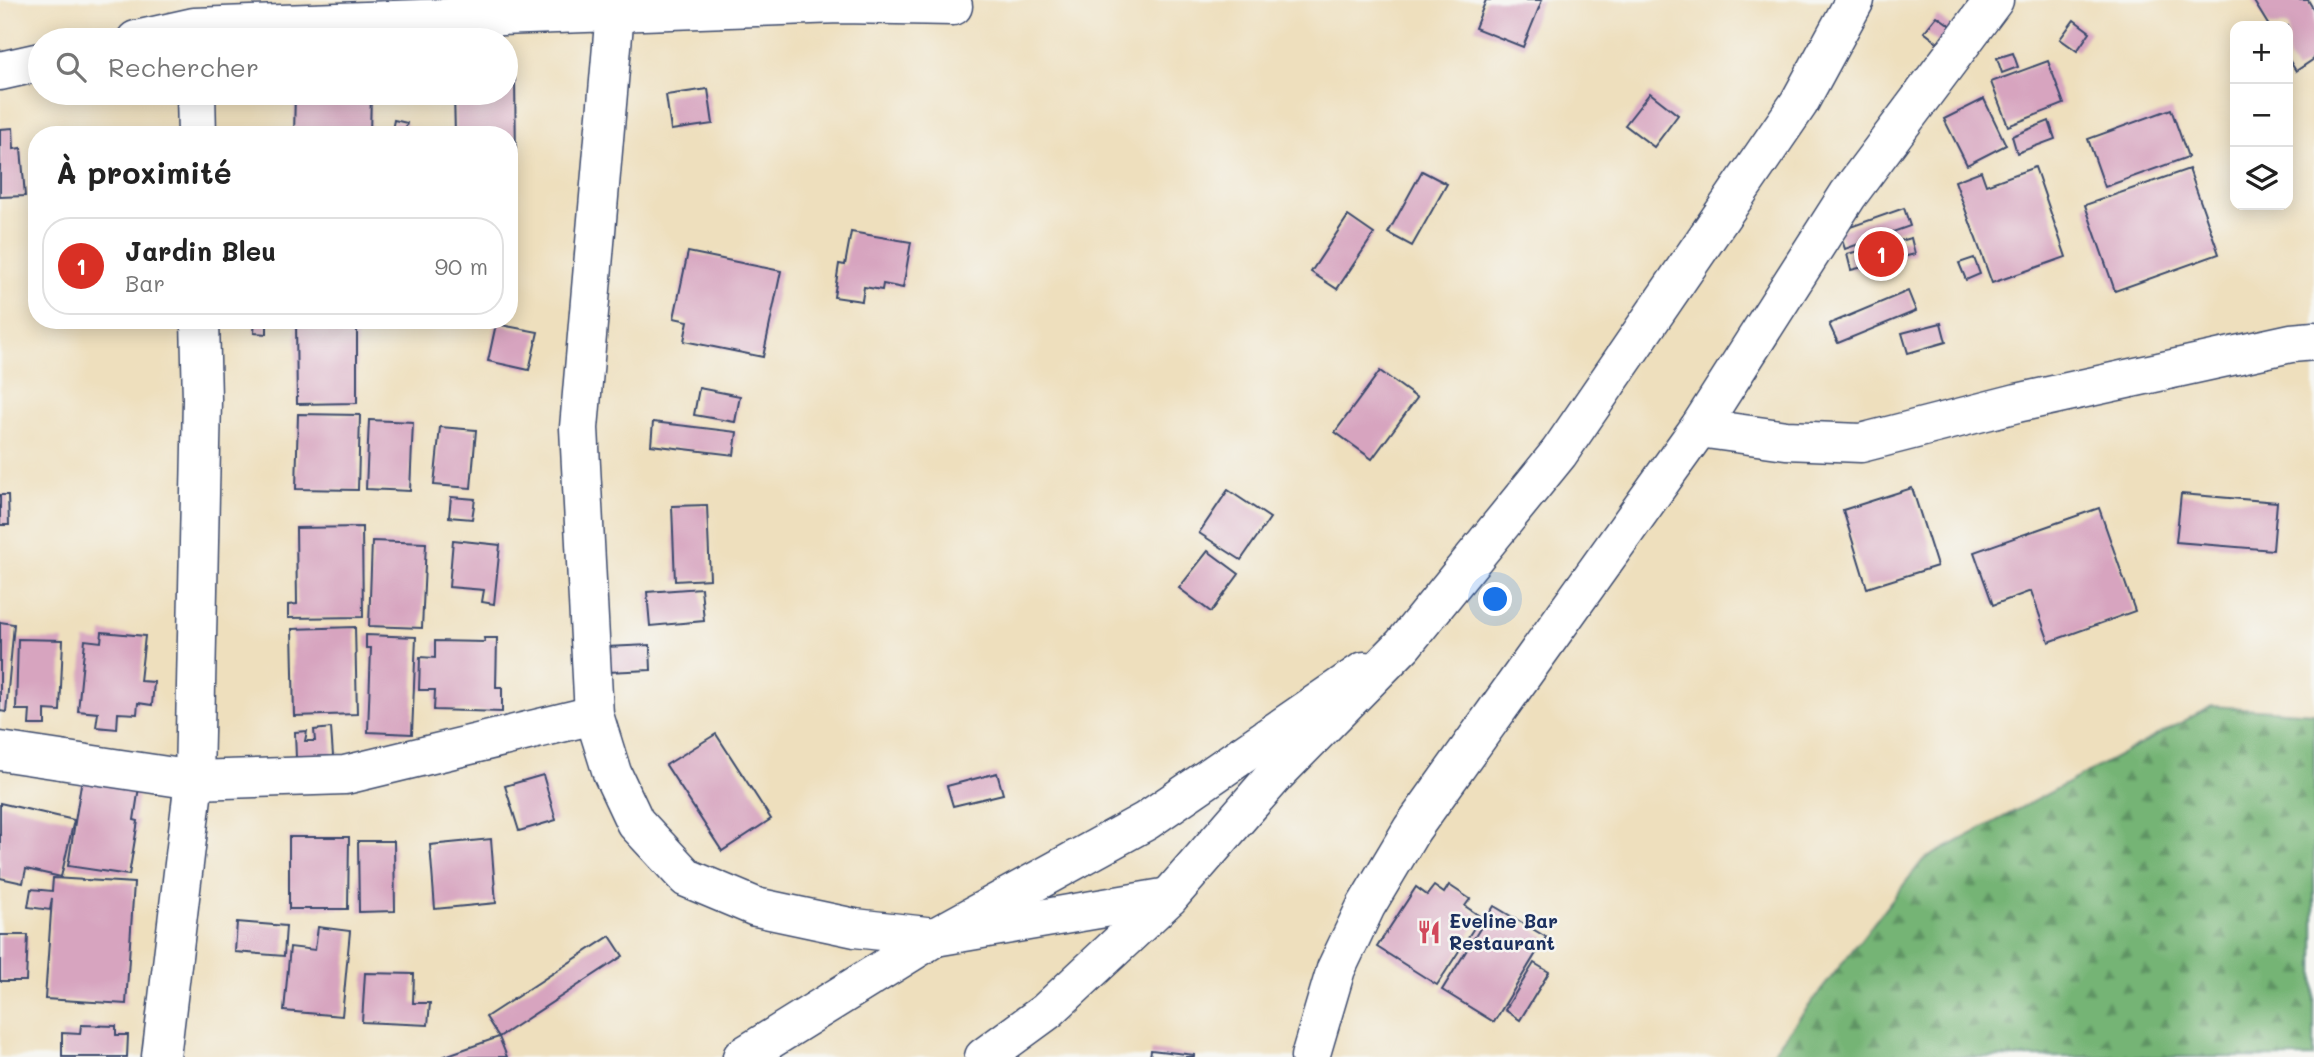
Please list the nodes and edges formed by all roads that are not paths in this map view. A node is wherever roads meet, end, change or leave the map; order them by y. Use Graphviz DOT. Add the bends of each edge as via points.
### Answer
graph roads {
  1 [pos="1855,0"];
  2 [pos="1994,0"];
  3 [pos="840,2"];
  4 [pos="615,6"];
  5 [pos="953,6"];
  6 [pos="195,22"];
  7 [pos="175,28"];
  8 [pos="28,65"];
  9 [pos="0,71"];
  10 [pos="196,105"];
  11 [pos="197,126"];
  12 [pos="200,329"];
  13 [pos="2314,341"];
  14 [pos="1699,428"];
  15 [pos="1403,645"];
  16 [pos="594,715"];
  17 [pos="0,751"];
  18 [pos="194,780"];
  19 [pos="1170,897"];
  20 [pos="935,937"];
  21 [pos="161,1057"];
  22 [pos="742,1057"];
  23 [pos="984,1057"];
  24 [pos="1310,1057"];
  1 -- 15 [label="main road" via="1799,103 1559,453"];
  2 -- 14 [label="main road" via="1848,195"];
  3 -- 4 [label="main road"];
  3 -- 5 [label="main road"];
  4 -- 6 [label="main road"];
  4 -- 16 [label="main road" via="579,428"];
  6 -- 7 [label="main road"];
  8 -- 9 [label="main road"];
  10 -- 11 [label="main road"];
  12 -- 18 [label="main road"];
  13 -- 14 [label="main road" via="2017,403 1861,443 1786,440"];
  14 -- 24 [label="main road" via="1412,829 1366,906 1336,969"];
  15 -- 19 [label="main road" via="1276,774"];
  15 -- 20 [label="main road" via="1146,821"];
  16 -- 18 [label="main road" via="345,775"];
  16 -- 20 [label="main road" via="612,773 635,821 687,878 757,907 855,928"];
  17 -- 18 [label="main road"];
  18 -- 21 [label="main road"];
  19 -- 20 [label="main road"];
  19 -- 23 [label="main road" via="1048,1011"];
  20 -- 22 [label="main road"];
}
